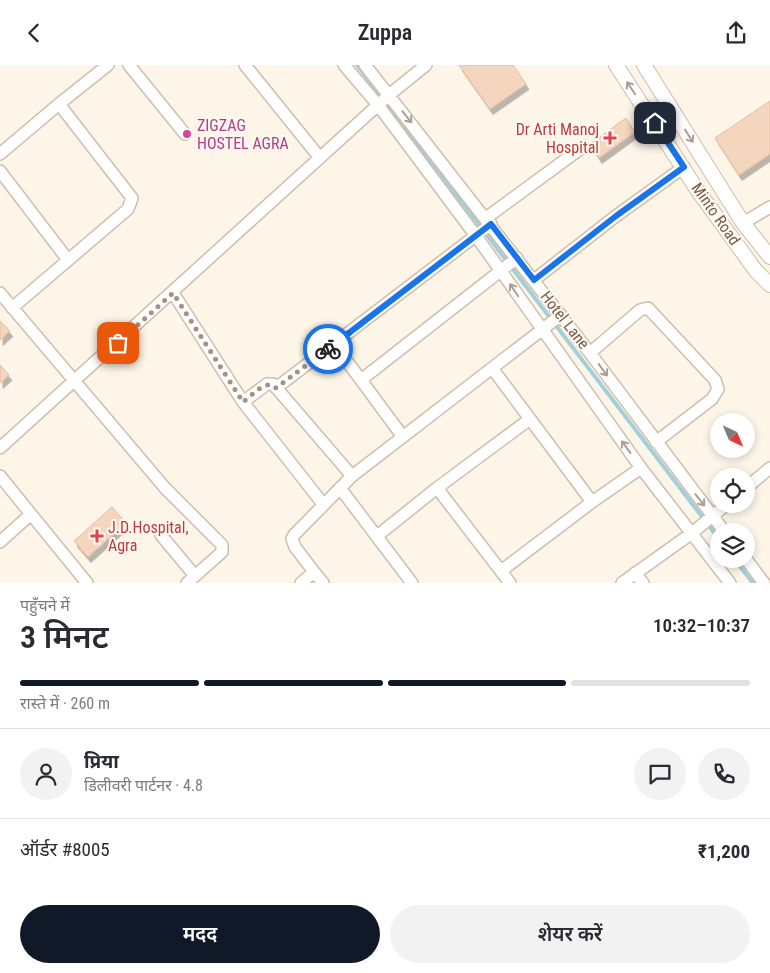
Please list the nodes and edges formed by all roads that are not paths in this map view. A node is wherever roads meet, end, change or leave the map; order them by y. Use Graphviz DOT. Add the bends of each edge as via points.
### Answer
graph roads {
  1 [pos="108,65"];
  2 [pos="129,65"];
  3 [pos="245,65"];
  4 [pos="344,65"];
  5 [pos="365,65"];
  6 [pos="426,65"];
  7 [pos="616,65"];
  8 [pos="644,65"];
  9 [pos="382,101"];
  10 [pos="58,104"];
  11 [pos="185,134"];
  12 [pos="580,149"];
  13 [pos="0,154"];
  14 [pos="320,158"];
  15 [pos="684,167"];
  16 [pos="0,171"];
  17 [pos="770,207"];
  18 [pos="489,221"];
  19 [pos="743,223"];
  20 [pos="476,235"];
  21 [pos="770,257"];
  22 [pos="517,258"];
  23 [pos="68,260"];
  24 [pos="500,271"];
  25 [pos="534,280"];
  26 [pos="770,285"];
  27 [pos="0,293"];
  28 [pos="173,293"];
  29 [pos="12,308"];
  30 [pos="561,315"];
  31 [pos="543,329"];
  32 [pos="334,344"];
  33 [pos="590,353"];
  34 [pos="492,368"];
  35 [pos="361,380"];
  36 [pos="76,381"];
  37 [pos="276,388"];
  38 [pos="243,402"];
  39 [pos="530,419"];
  40 [pos="403,437"];
  41 [pos="656,443"];
  42 [pos="0,448"];
  43 [pos="641,468"];
  44 [pos="770,468"];
  45 [pos="0,476"];
  46 [pos="352,476"];
  47 [pos="755,480"];
  48 [pos="340,488"];
  49 [pos="437,488"];
  50 [pos="592,502"];
  51 [pos="323,504"];
  52 [pos="716,513"];
  53 [pos="31,514"];
  54 [pos="713,516"];
  55 [pos="718,523"];
  56 [pos="692,533"];
  57 [pos="161,535"];
  58 [pos="377,536"];
  59 [pos="0,542"];
  60 [pos="753,568"];
  61 [pos="501,571"];
  62 [pos="314,572"];
  63 [pos="635,573"];
  64 [pos="191,579"];
  65 [pos="87,583"];
  66 [pos="301,583"];
  67 [pos="323,583"];
  68 [pos="412,583"];
  69 [pos="510,583"];
  70 [pos="622,583"];
  71 [pos="643,583"];
  72 [pos="730,583"];
  73 [pos="764,583"];
  1 -- 10 [label="street"];
  2 -- 11 [label="street"];
  3 -- 14 [label="street"];
  4 -- 9 [label="street"];
  5 -- 9 [label="street, Hotel Lane"];
  6 -- 9 [label="street"];
  15 -- 7 [label="street, Minto Road, one-way"];
  8 -- 19 [label="street, Minto Road, one-way"];
  9 -- 14 [label="street"];
  9 -- 18 [label="street, Hotel Lane, one-way"];
  9 -- 20 [label="street"];
  10 -- 13 [label="street"];
  10 -- 23 [label="street" via="132,198 128,209"];
  12 -- 18 [label="street"];
  14 -- 28 [label="street"];
  15 -- 25 [label="street"];
  15 -- 26 [label="street, Minto Road" via="756,271"];
  16 -- 23 [label="street"];
  17 -- 19 [label="street"];
  18 -- 20 [label="street"];
  18 -- 22 [label="street, Hotel Lane"];
  19 -- 21 [label="street, Minto Road"];
  20 -- 24 [label="street"];
  20 -- 32 [label="street"];
  22 -- 24 [label="street"];
  22 -- 25 [label="street, Hotel Lane"];
  23 -- 29 [label="street"];
  31 -- 24 [label="street, one-way"];
  24 -- 35 [label="street"];
  25 -- 30 [label="street, Hotel Lane"];
  27 -- 29 [label="street"];
  28 -- 36 [label="street"];
  28 -- 38 [label="street"];
  29 -- 36 [label="street"];
  30 -- 31 [label="street"];
  30 -- 33 [label="street, Hotel Lane"];
  31 -- 34 [label="street"];
  43 -- 31 [label="street, one-way"];
  32 -- 35 [label="street"];
  32 -- 37 [label="street"];
  33 -- 41 [label="street, Hotel Lane, one-way"];
  33 -- 41 [label="street" via="640,310 648,308 715,380 718,389 712,399"];
  34 -- 39 [label="street"];
  34 -- 40 [label="street"];
  35 -- 40 [label="street"];
  36 -- 42 [label="street"];
  36 -- 64 [label="street" via="165,489 222,545 222,552"];
  37 -- 38 [label="street" via="268,384"];
  37 -- 46 [label="street"];
  38 -- 51 [label="street"];
  39 -- 49 [label="street"];
  39 -- 50 [label="street"];
  40 -- 46 [label="street"];
  41 -- 54 [label="street, Hotel Lane, one-way"];
  43 -- 50 [label="street"];
  43 -- 56 [label="street"];
  44 -- 47 [label="street"];
  45 -- 53 [label="street"];
  46 -- 48 [label="street"];
  48 -- 51 [label="street"];
  48 -- 58 [label="street"];
  49 -- 58 [label="street"];
  49 -- 61 [label="street"];
  50 -- 61 [label="street"];
  51 -- 62 [label="street" via="292,539"];
  52 -- 54 [label="street"];
  53 -- 59 [label="street"];
  53 -- 65 [label="street"];
  54 -- 55 [label="street, Hotel Lane"];
  54 -- 56 [label="street"];
  56 -- 63 [label="street"];
  56 -- 72 [label="street"];
  57 -- 64 [label="street"];
  58 -- 68 [label="street"];
  60 -- 73 [label="street"];
  61 -- 69 [label="street"];
  62 -- 66 [label="street"];
  62 -- 67 [label="street"];
  63 -- 70 [label="street"];
  63 -- 71 [label="street"];
}
